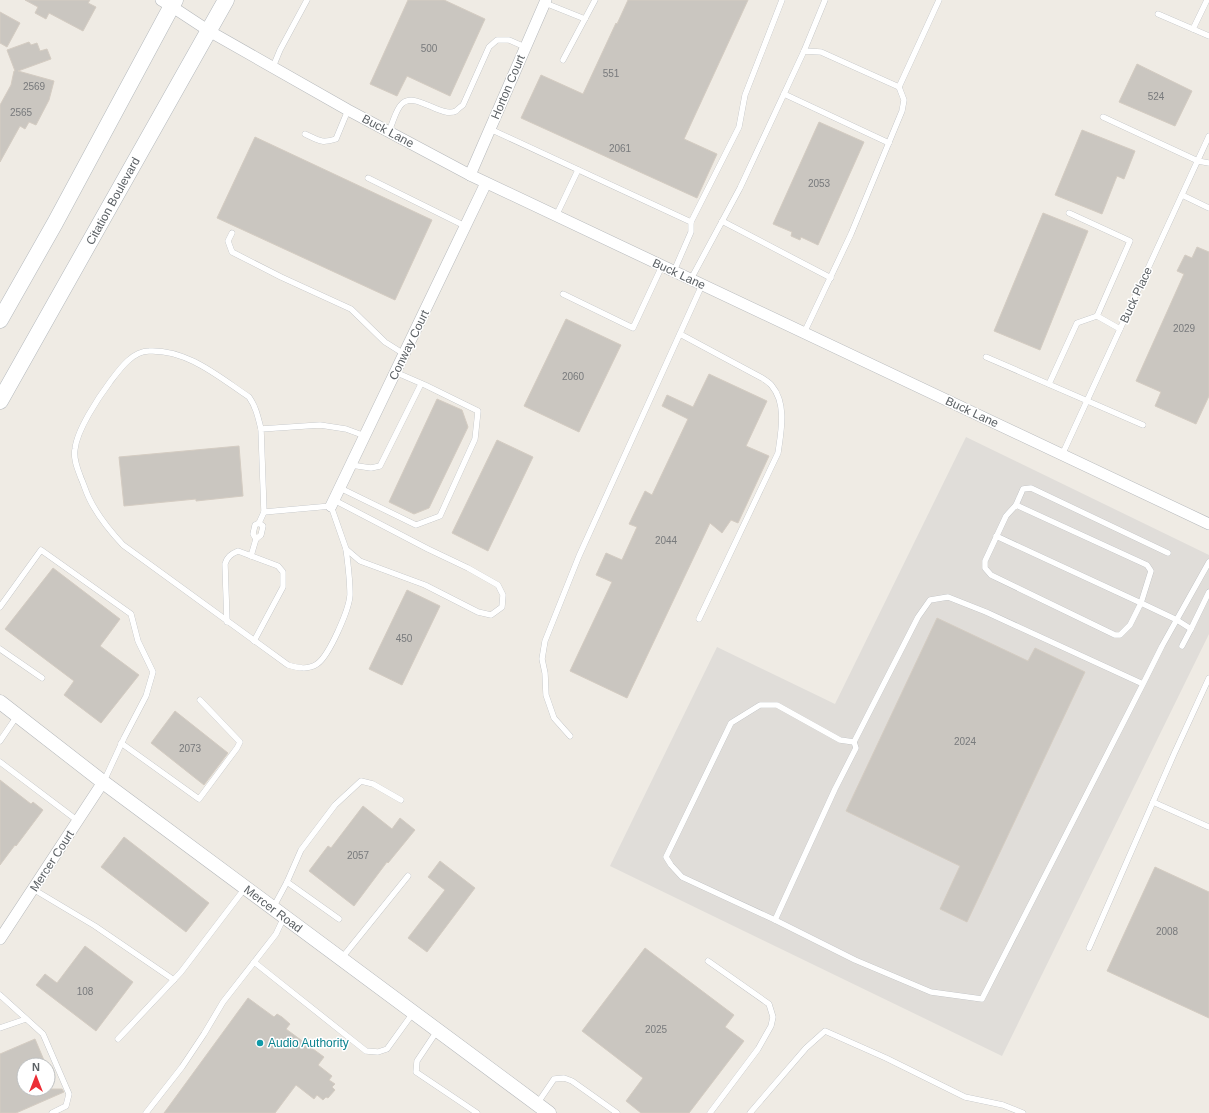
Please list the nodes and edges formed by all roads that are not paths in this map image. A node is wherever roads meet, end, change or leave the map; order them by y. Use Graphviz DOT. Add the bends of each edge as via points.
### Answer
graph roads {
  1 [pos="226,0"];
  2 [pos="307,0"];
  3 [pos="595,0"];
  4 [pos="782,0"];
  5 [pos="826,0"];
  6 [pos="939,0"];
  7 [pos="1207,0"];
  8 [pos="545,1"];
  9 [pos="169,2"];
  10 [pos="1158,14"];
  11 [pos="585,20"];
  12 [pos="1193,29"];
  13 [pos="209,31"];
  14 [pos="1209,36"];
  15 [pos="526,47"];
  16 [pos="804,51"];
  17 [pos="563,60"];
  18 [pos="273,67"];
  19 [pos="899,87"];
  20 [pos="784,94"];
  21 [pos="348,110"];
  22 [pos="1103,117"];
  23 [pos="490,129"];
  24 [pos="389,132"];
  25 [pos="306,134"];
  26 [pos="1209,136"];
  27 [pos="889,142"];
  28 [pos="1198,161"];
  29 [pos="1209,163"];
  30 [pos="578,170"];
  31 [pos="470,175"];
  32 [pos="368,178"];
  33 [pos="486,183"];
  34 [pos="1182,195"];
  35 [pos="1209,208"];
  36 [pos="1069,213"];
  37 [pos="556,216"];
  38 [pos="722,221"];
  39 [pos="691,222"];
  40 [pos="466,226"];
  41 [pos="232,233"];
  42 [pos="662,266"];
  43 [pos="674,271"];
  44 [pos="830,278"];
  45 [pos="691,279"];
  46 [pos="702,284"];
  47 [pos="563,294"];
  48 [pos="1097,316"];
  49 [pos="0,320"];
  50 [pos="1120,329"];
  51 [pos="804,333"];
  52 [pos="680,334"];
  53 [pos="404,354"];
  54 [pos="986,357"];
  55 [pos="396,372"];
  56 [pos="421,384"];
  57 [pos="1049,384"];
  58 [pos="1087,400"];
  59 [pos="0,401"];
  60 [pos="1143,425"];
  61 [pos="261,429"];
  62 [pos="365,436"];
  63 [pos="1062,455"];
  64 [pos="351,465"];
  65 [pos="340,488"];
  66 [pos="333,503"];
  67 [pos="1016,505"];
  68 [pos="264,512"];
  69 [pos="1209,524"];
  70 [pos="996,536"];
  71 [pos="346,549"];
  72 [pos="1168,553"];
  73 [pos="251,556"];
  74 [pos="1208,564"];
  75 [pos="1209,592"];
  76 [pos="1141,604"];
  77 [pos="0,607"];
  78 [pos="700,619"];
  79 [pos="1177,620"];
  80 [pos="227,622"];
  81 [pos="1191,629"];
  82 [pos="254,641"];
  83 [pos="1182,646"];
  84 [pos="0,648"];
  85 [pos="42,678"];
  86 [pos="1209,678"];
  87 [pos="1143,684"];
  88 [pos="200,700"];
  89 [pos="0,702"];
  90 [pos="17,716"];
  91 [pos="570,736"];
  92 [pos="0,741"];
  93 [pos="854,742"];
  94 [pos="122,743"];
  95 [pos="0,762"];
  96 [pos="103,782"];
  97 [pos="401,800"];
  98 [pos="1153,802"];
  99 [pos="78,821"];
  100 [pos="1209,827"];
  101 [pos="408,876"];
  102 [pos="286,882"];
  103 [pos="245,888"];
  104 [pos="33,889"];
  105 [pos="273,908"];
  106 [pos="284,917"];
  107 [pos="339,919"];
  108 [pos="775,920"];
  109 [pos="0,937"];
  110 [pos="1089,948"];
  111 [pos="341,959"];
  112 [pos="708,961"];
  113 [pos="254,962"];
  114 [pos="174,980"];
  115 [pos="0,995"];
  116 [pos="413,1012"];
  117 [pos="26,1019"];
  118 [pos="0,1028"];
  119 [pos="438,1030"];
  120 [pos="118,1039"];
  121 [pos="537,1104"];
  122 [pos="52,1113"];
  123 [pos="146,1113"];
  124 [pos="477,1113"];
  125 [pos="549,1113"];
  126 [pos="617,1113"];
  127 [pos="710,1113"];
  128 [pos="750,1113"];
  129 [pos="1023,1113"];
  1 -- 13 [label="main road, Citation Boulevard"];
  2 -- 18 [label="lane"];
  3 -- 11 [label="lane"];
  4 -- 39 [label="lane" via="745,95 739,128"];
  5 -- 16 [label="lane"];
  6 -- 19 [label="lane"];
  7 -- 12 [label="lane"];
  8 -- 11 [label="lane"];
  8 -- 15 [label="street, Horton Court"];
  9 -- 13 [label="street, Buck Lane"];
  9 -- 49 [label="main road" via="55,223"];
  10 -- 12 [label="lane"];
  11 -- 17 [label="lane"];
  12 -- 14 [label="lane"];
  13 -- 18 [label="street, Buck Lane"];
  13 -- 59 [label="main road, Citation Boulevard"];
  15 -- 23 [label="street, Horton Court"];
  15 -- 24 [label="lane" via="509,40 496,40 489,47 463,105 452,112 410,101 401,106"];
  16 -- 19 [label="lane" via="821,52"];
  16 -- 20 [label="lane"];
  18 -- 21 [label="street, Buck Lane"];
  19 -- 27 [label="lane" via="904,100 902,111"];
  20 -- 27 [label="lane"];
  20 -- 38 [label="lane"];
  21 -- 24 [label="street, Buck Lane"];
  21 -- 25 [label="lane" via="336,140 321,142"];
  22 -- 28 [label="lane"];
  23 -- 30 [label="lane"];
  23 -- 31 [label="street, Horton Court"];
  24 -- 31 [label="street, Buck Lane"];
  26 -- 28 [label="lane, Buck Place"];
  27 -- 44 [label="lane"];
  28 -- 29 [label="lane"];
  28 -- 34 [label="lane, Buck Place"];
  30 -- 37 [label="lane"];
  30 -- 39 [label="lane"];
  31 -- 33 [label="street, Buck Lane"];
  32 -- 40 [label="lane"];
  33 -- 37 [label="street, Buck Lane"];
  33 -- 40 [label="street, Conway Court"];
  34 -- 35 [label="lane"];
  34 -- 50 [label="lane, Buck Place"];
  36 -- 48 [label="lane" via="1130,241"];
  37 -- 42 [label="street, Buck Lane"];
  38 -- 44 [label="lane"];
  38 -- 45 [label="lane"];
  39 -- 43 [label="lane" via="691,232"];
  40 -- 53 [label="street, Conway Court"];
  41 -- 53 [label="lane" via="228,241 232,252 351,309 386,342"];
  42 -- 43 [label="street, Buck Lane"];
  42 -- 47 [label="lane" via="633,328"];
  43 -- 45 [label="street, Buck Lane"];
  44 -- 51 [label="lane"];
  45 -- 46 [label="street, Buck Lane"];
  46 -- 51 [label="street, Buck Lane"];
  46 -- 52 [label="lane"];
  48 -- 50 [label="lane"];
  48 -- 57 [label="lane" via="1077,323"];
  50 -- 58 [label="lane, Buck Place"];
  51 -- 63 [label="street, Buck Lane"];
  52 -- 78 [label="lane" via="772,385 779,398 781,412 778,453"];
  52 -- 91 [label="lane" via="579,556 545,641 542,659 546,695 554,718"];
  53 -- 55 [label="street, Conway Court"];
  54 -- 57 [label="lane"];
  55 -- 56 [label="lane"];
  55 -- 62 [label="street, Conway Court"];
  56 -- 64 [label="lane" via="380,466 371,468"];
  56 -- 65 [label="lane" via="478,411 475,439 440,516 416,524"];
  57 -- 58 [label="lane"];
  58 -- 60 [label="lane"];
  58 -- 63 [label="lane, Buck Place"];
  61 -- 62 [label="lane" via="320,425 346,428"];
  61 -- 68 [label="lane"];
  61 -- 80 [label="lane" via="257,412 249,397 189,358 163,351 147,350 135,355 121,367 103,391 78,436 74,450 77,468 89,499 107,527 123,545"];
  62 -- 64 [label="street, Conway Court"];
  63 -- 69 [label="street, Buck Lane"];
  64 -- 65 [label="street, Conway Court"];
  65 -- 66 [label="street, Conway Court"];
  66 -- 68 [label="lane"];
  66 -- 71 [label="lane"];
  66 -- 71 [label="lane" via="498,585 503,595 502,607 491,615 478,612 426,585 360,561"];
  67 -- 70 [label="lane" via="1006,516"];
  67 -- 72 [label="lane" via="1023,489 1031,488"];
  67 -- 76 [label="lane" via="1148,565 1151,571"];
  68 -- 73 [label="lane" via="255,525 253,534 256,539"];
  70 -- 76 [label="lane"];
  70 -- 76 [label="lane" via="985,560 985,568 991,575 1115,635 1120,635 1130,625"];
  71 -- 82 [label="lane" via="350,596 344,618 329,649 318,664 304,669 288,665"];
  73 -- 80 [label="lane" via="238,551 227,559 225,564"];
  73 -- 82 [label="lane" via="278,566 283,578 283,587"];
  74 -- 79 [label="lane"];
  75 -- 81 [label="lane"];
  76 -- 79 [label="lane"];
  77 -- 94 [label="lane" via="41,550 132,614 138,641 153,672 146,696"];
  79 -- 81 [label="lane"];
  79 -- 87 [label="lane"];
  80 -- 82 [label="lane"];
  81 -- 83 [label="lane"];
  84 -- 85 [label="lane"];
  86 -- 98 [label="lane"];
  87 -- 93 [label="lane" via="948,596 930,600 918,617"];
  87 -- 108 [label="lane" via="982,999 931,992 855,960"];
  88 -- 94 [label="lane" via="240,742 199,799"];
  89 -- 90 [label="street, Mercer Road"];
  90 -- 92 [label="lane"];
  90 -- 96 [label="street, Mercer Road"];
  93 -- 108 [label="lane" via="856,748"];
  93 -- 108 [label="lane" via="840,740 777,705 760,705 731,723 666,857 682,877"];
  94 -- 96 [label="lane"];
  95 -- 99 [label="lane"];
  96 -- 99 [label="street, Mercer Court"];
  96 -- 103 [label="street, Mercer Road"];
  97 -- 102 [label="lane" via="373,784 361,781 336,805 301,850"];
  98 -- 100 [label="lane"];
  98 -- 110 [label="lane"];
  99 -- 104 [label="street, Mercer Court"];
  101 -- 111 [label="lane"];
  102 -- 105 [label="lane"];
  102 -- 107 [label="lane"];
  103 -- 105 [label="street, Mercer Road"];
  103 -- 114 [label="lane"];
  104 -- 109 [label="street, Mercer Court"];
  104 -- 114 [label="lane" via="95,926"];
  105 -- 106 [label="street, Mercer Road"];
  106 -- 111 [label="street, Mercer Road"];
  106 -- 113 [label="lane" via="276,934"];
  111 -- 116 [label="street, Mercer Road"];
  112 -- 127 [label="lane" via="769,1004 773,1017 771,1026 758,1049"];
  113 -- 116 [label="lane" via="366,1051 378,1052 387,1048"];
  113 -- 123 [label="lane" via="223,1002 182,1067"];
  114 -- 120 [label="lane"];
  115 -- 117 [label="lane"];
  116 -- 119 [label="street, Mercer Road"];
  117 -- 118 [label="lane"];
  117 -- 122 [label="lane" via="43,1034 69,1094 66,1106"];
  119 -- 121 [label="street, Mercer Road"];
  119 -- 124 [label="lane" via="417,1061 416,1072"];
  121 -- 125 [label="street, Mercer Road"];
  121 -- 126 [label="lane" via="554,1079 564,1078"];
  128 -- 129 [label="lane" via="806,1048 825,1031 965,1096 1003,1105"];
}
